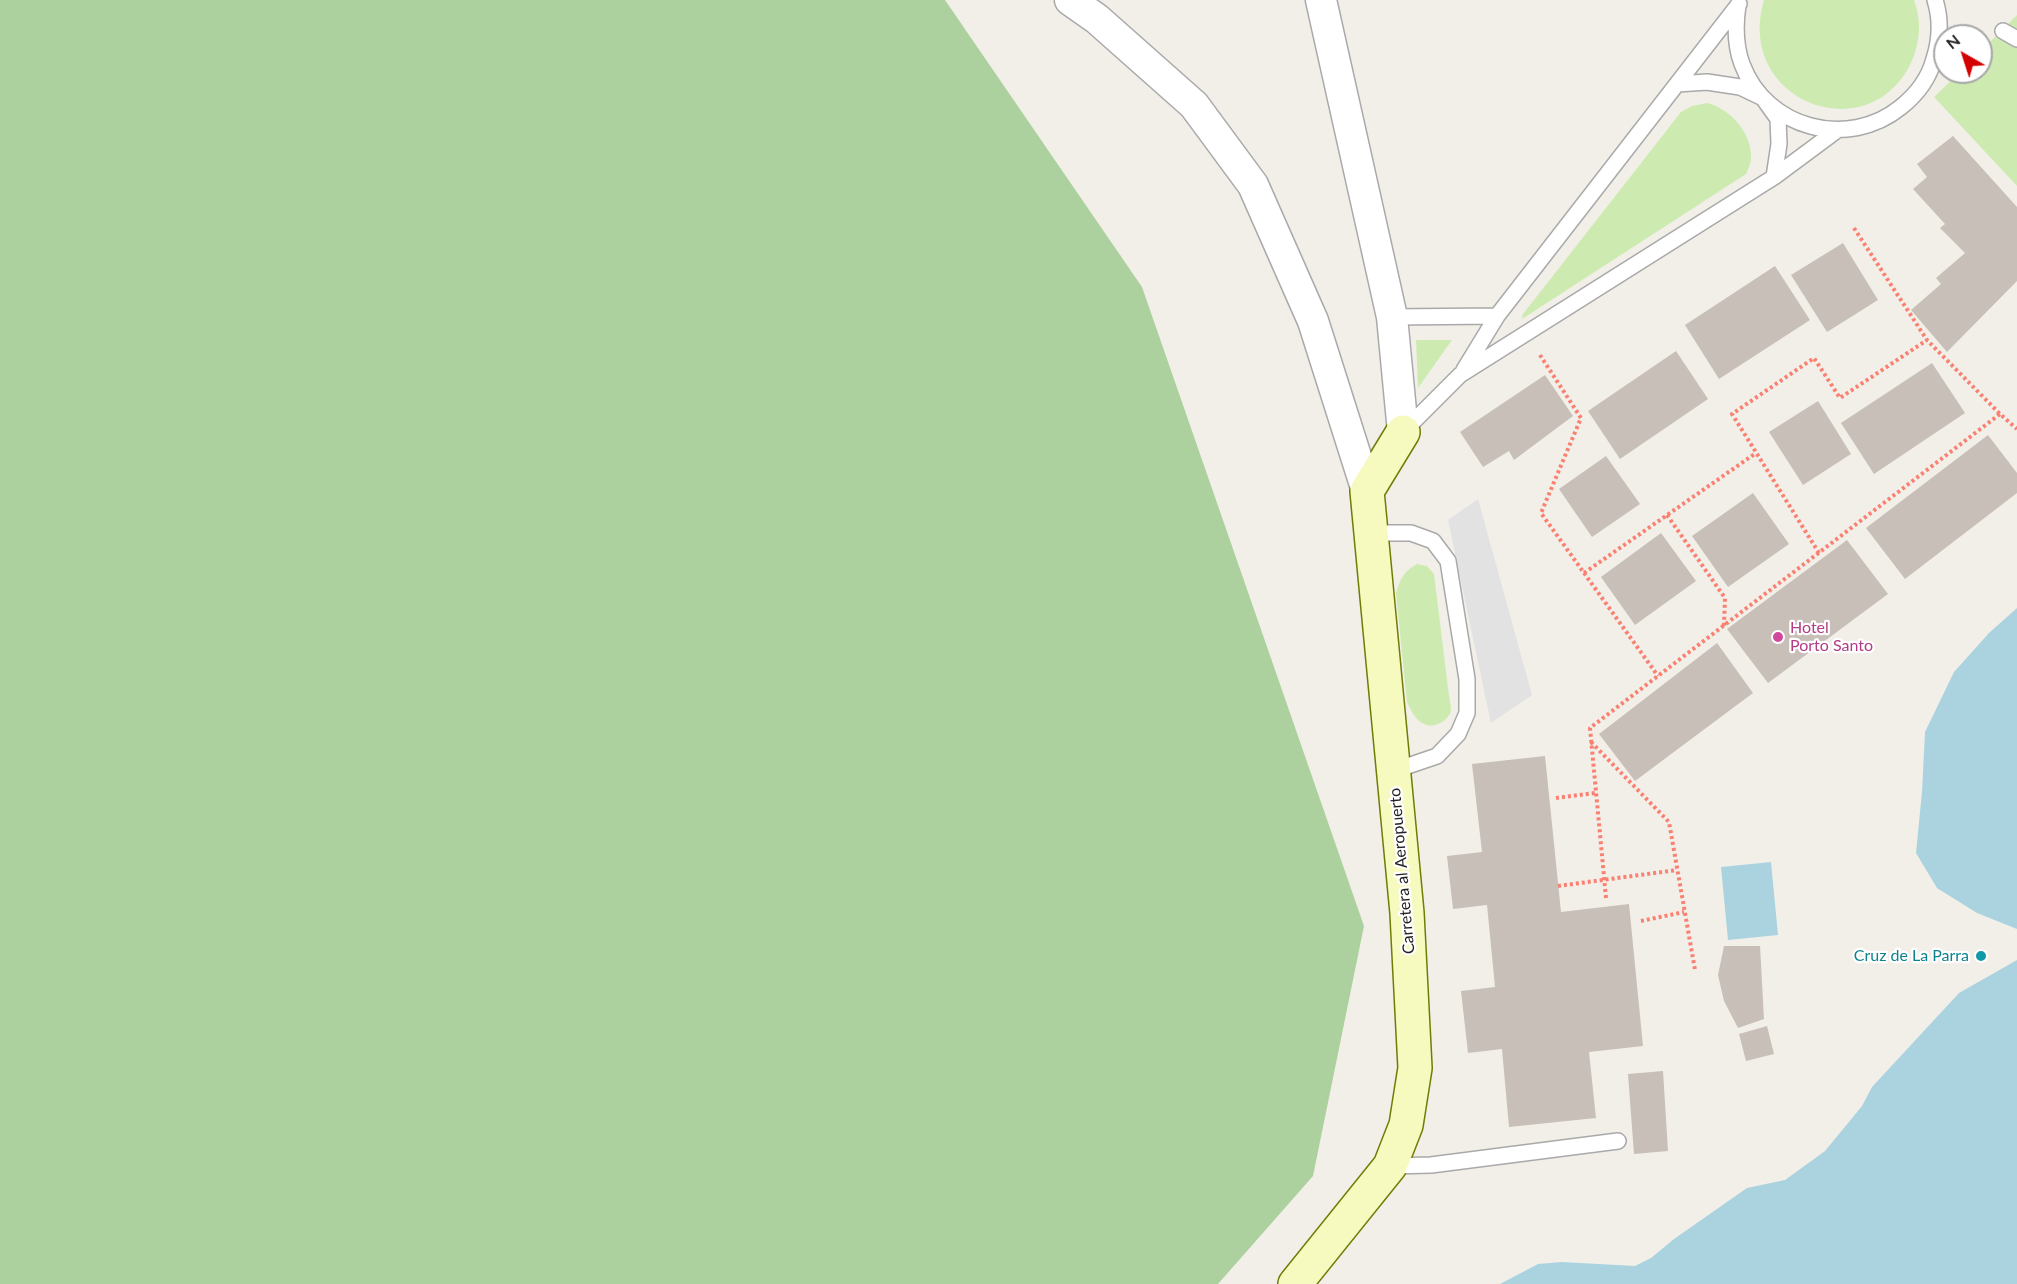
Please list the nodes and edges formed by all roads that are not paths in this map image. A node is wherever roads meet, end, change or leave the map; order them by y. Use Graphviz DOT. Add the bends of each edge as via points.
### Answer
graph roads {
  1 [pos="1070,0"];
  2 [pos="1321,0"];
  3 [pos="1935,0"];
  4 [pos="1739,2"];
  5 [pos="2003,32"];
  6 [pos="2017,39"];
  7 [pos="1677,84"];
  8 [pos="1763,98"];
  9 [pos="1836,130"];
  10 [pos="1773,177"];
  11 [pos="1497,316"];
  12 [pos="1392,317"];
  13 [pos="1460,375"];
  14 [pos="1403,432"];
  15 [pos="1367,491"];
  16 [pos="1371,533"];
  17 [pos="1393,771"];
  18 [pos="1618,1141"];
  19 [pos="1390,1166"];
  20 [pos="1296,1284"];
  1 -- 15 [label="street" via="1194,105 1253,185 1313,321"];
  2 -- 12 [label="street"];
  3 -- 9 [label="lane" via="1938,46 1923,83 1910,100 1876,123"];
  4 -- 7 [label="lane"];
  4 -- 8 [label="lane" via="1739,54"];
  5 -- 6 [label="lane"];
  7 -- 8 [label="lane" via="1729,85"];
  7 -- 11 [label="lane"];
  8 -- 9 [label="lane" via="1796,122"];
  8 -- 10 [label="lane" via="1778,119 1779,144"];
  9 -- 10 [label="lane"];
  10 -- 13 [label="lane"];
  11 -- 12 [label="lane"];
  11 -- 13 [label="lane"];
  12 -- 14 [label="street"];
  13 -- 14 [label="lane"];
  14 -- 15 [label="main road"];
  15 -- 16 [label="main road, Carretera al Aeropuerto"];
  16 -- 17 [label="main road, Carretera al Aeropuerto"];
  16 -- 17 [label="lane" via="1411,533 1433,541 1448,561 1467,679 1467,713 1458,734 1437,756"];
  17 -- 19 [label="main road, Carretera al Aeropuerto" via="1407,913 1415,1068 1406,1125"];
  18 -- 19 [label="lane" via="1431,1165"];
  19 -- 20 [label="main road, Carretera al Aeropuerto"];
}
